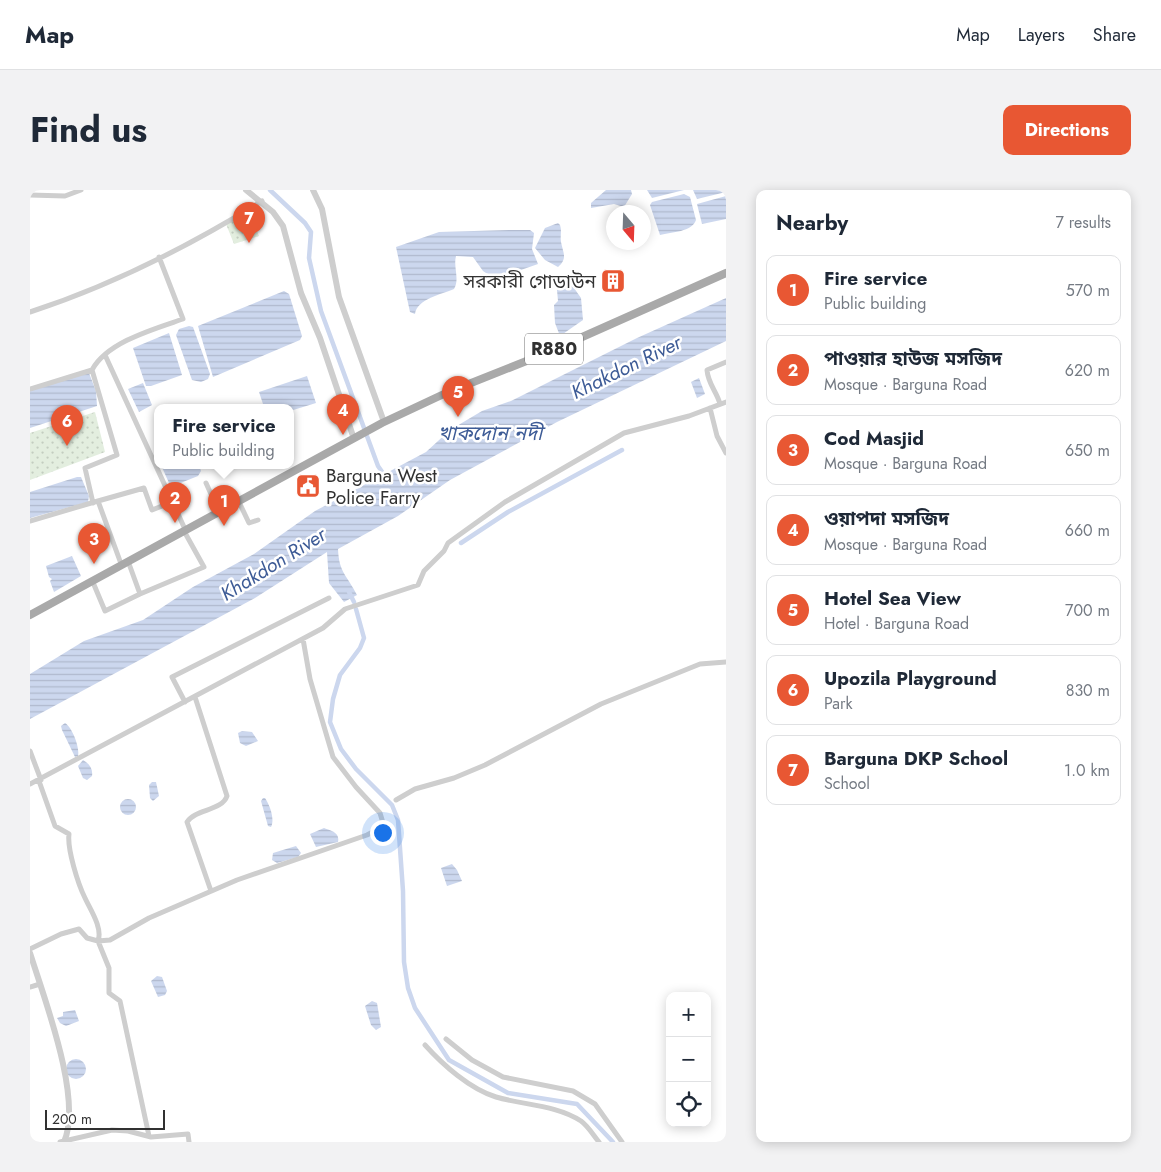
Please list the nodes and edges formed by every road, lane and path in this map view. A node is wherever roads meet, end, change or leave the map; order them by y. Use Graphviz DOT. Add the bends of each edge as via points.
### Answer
graph roads {
  1 [pos="81,190"];
  2 [pos="313,190"];
  3 [pos="251,191"];
  4 [pos="30,195"];
  5 [pos="262,201"];
  6 [pos="159,257"];
  7 [pos="726,273"];
  8 [pos="30,312"];
  9 [pos="105,355"];
  10 [pos="726,362"];
  11 [pos="92,370"];
  12 [pos="30,390"];
  13 [pos="726,402"];
  14 [pos="720,404"];
  15 [pos="710,408"];
  16 [pos="383,423"];
  17 [pos="355,438"];
  18 [pos="726,453"];
  19 [pos="154,463"];
  20 [pos="294,468"];
  21 [pos="157,469"];
  22 [pos="293,469"];
  23 [pos="206,484"];
  24 [pos="211,494"];
  25 [pos="95,502"];
  26 [pos="172,502"];
  27 [pos="239,502"];
  28 [pos="258,520"];
  29 [pos="30,521"];
  30 [pos="184,529"];
  31 [pos="124,561"];
  32 [pos="92,580"];
  33 [pos="140,594"];
  34 [pos="329,598"];
  35 [pos="30,610"];
  36 [pos="30,615"];
  37 [pos="303,639"];
  38 [pos="726,662"];
  39 [pos="195,696"];
  40 [pos="185,702"];
  41 [pos="30,751"];
  42 [pos="40,780"];
  43 [pos="30,784"];
  44 [pos="396,800"];
  45 [pos="211,891"];
  46 [pos="98,941"];
  47 [pos="30,951"];
  48 [pos="40,984"];
  49 [pos="30,987"];
  50 [pos="446,1039"];
  51 [pos="425,1045"];
  52 [pos="149,1136"];
  53 [pos="63,1142"];
  54 [pos="189,1142"];
  55 [pos="599,1142"];
  56 [pos="622,1142"];
  1 -- 4 [label="street" via="65,196"];
  2 -- 16 [label="street" via="322,209 339,297"];
  3 -- 5 [label="street"];
  5 -- 6 [label="street"];
  5 -- 17 [label="street" via="283,226 301,293"];
  6 -- 8 [label="street" via="58,303"];
  6 -- 9 [label="street" via="183,319 131,338"];
  7 -- 16 [label="main road, R880"];
  9 -- 11 [label="street"];
  9 -- 19 [label="street"];
  10 -- 14 [label="street" via="707,370 713,393"];
  11 -- 12 [label="street"];
  11 -- 25 [label="street" via="117,454 85,468"];
  13 -- 14 [label="street"];
  14 -- 15 [label="street"];
  15 -- 18 [label="street" via="717,436"];
  15 -- 37 [label="street" via="624,433 567,465 461,532 424,571 418,585 345,609 323,628"];
  16 -- 17 [label="main road, R880"];
  17 -- 20 [label="main road, R880"];
  17 -- 27 [label="main road, R880"];
  21 -- 26 [label="street"];
  22 -- 30 [label="main road, R880"];
  23 -- 24 [label="street"];
  25 -- 26 [label="street" via="144,488 152,510"];
  25 -- 29 [label="street"];
  25 -- 31 [label="street"];
  26 -- 30 [label="street"];
  27 -- 28 [label="street" via="249,523"];
  27 -- 30 [label="main road, R880"];
  30 -- 31 [label="main road, R880"];
  30 -- 33 [label="street" via="204,567"];
  31 -- 32 [label="main road, R880"];
  31 -- 33 [label="street"];
  31 -- 35 [label="main road, R880"];
  32 -- 33 [label="street" via="105,611"];
  32 -- 36 [label="main road, R880"];
  34 -- 40 [label="street" via="172,677"];
  37 -- 39 [label="street"];
  37 -- 45 [label="street" via="310,679 334,757 380,814 383,825 368,835"];
  38 -- 44 [label="street" via="700,664 601,704 485,765 415,789"];
  39 -- 40 [label="street"];
  39 -- 45 [label="street" via="227,796 224,802 187,822"];
  40 -- 42 [label="street"];
  41 -- 42 [label="street"];
  42 -- 43 [label="street"];
  42 -- 46 [label="street" via="55,826 69,834 82,890 100,936"];
  45 -- 46 [label="street" via="149,918 110,940"];
  46 -- 47 [label="street" via="87,938 79,930 61,934"];
  46 -- 52 [label="street" via="109,968 109,993 120,1001"];
  47 -- 48 [label="street"];
  48 -- 49 [label="street"];
  48 -- 53 [label="street" via="70,1103 69,1130"];
  50 -- 56 [label="street" via="472,1060 503,1077 573,1091 595,1104"];
  51 -- 55 [label="street" via="462,1078 495,1097 555,1111 582,1122"];
  52 -- 53 [label="street" via="112,1130"];
  52 -- 54 [label="street" via="188,1134"];
}
